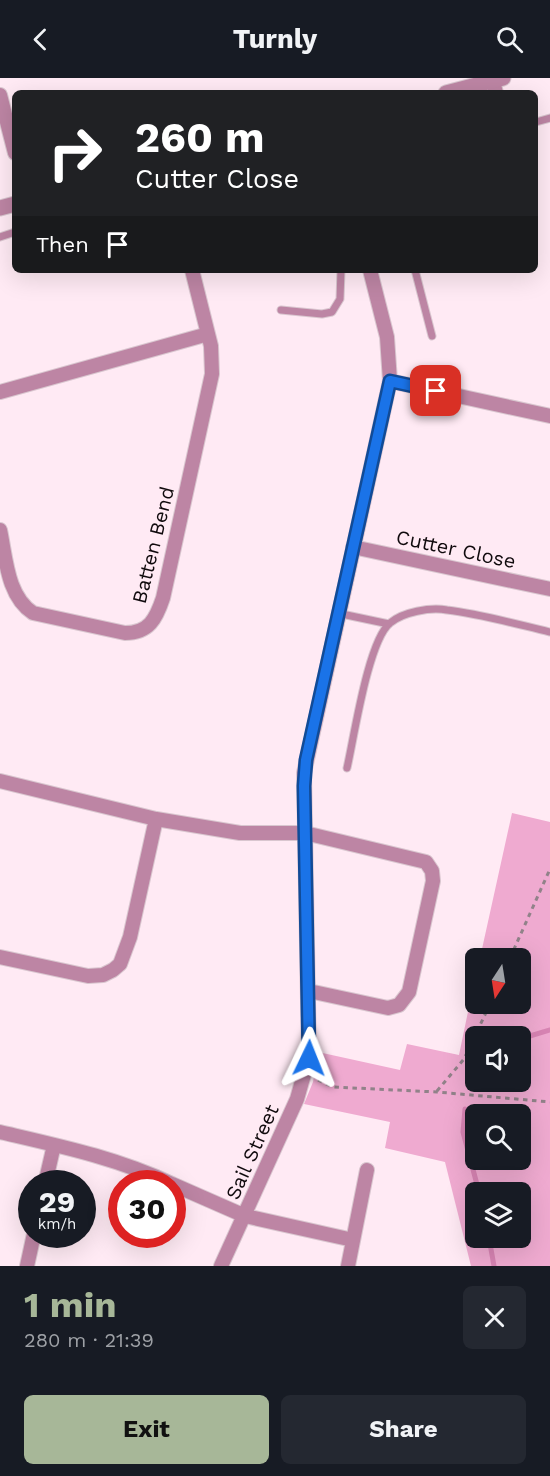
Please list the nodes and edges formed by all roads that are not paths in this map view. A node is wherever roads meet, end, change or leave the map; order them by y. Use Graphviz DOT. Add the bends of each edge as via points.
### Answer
graph roads {
  1 [pos="497,84"];
  2 [pos="463,90"];
  3 [pos="0,95"];
  4 [pos="12,141"];
  5 [pos="193,273"];
  6 [pos="340,273"];
  7 [pos="371,273"];
  8 [pos="416,273"];
  9 [pos="281,310"];
  10 [pos="208,334"];
  11 [pos="432,336"];
  12 [pos="390,381"];
  13 [pos="0,392"];
  14 [pos="550,416"];
  15 [pos="0,530"];
  16 [pos="353,547"];
  17 [pos="550,589"];
  18 [pos="337,613"];
  19 [pos="389,624"];
  20 [pos="550,632"];
  21 [pos="347,768"];
  22 [pos="0,781"];
  23 [pos="156,819"];
  24 [pos="305,833"];
  25 [pos="0,957"];
  26 [pos="309,991"];
  27 [pos="0,1132"];
  28 [pos="54,1145"];
  29 [pos="48,1170"];
  30 [pos="142,1170"];
  31 [pos="368,1170"];
  32 [pos="186,1190"];
  33 [pos="245,1216"];
  34 [pos="353,1240"];
  35 [pos="31,1248"];
  36 [pos="27,1266"];
  37 [pos="221,1266"];
  38 [pos="348,1266"];
  1 -- 2 [label="street"];
  3 -- 4 [label="street"];
  5 -- 10 [label="street, Batten Bend"];
  6 -- 9 [label="lane" via="340,299 332,312"];
  7 -- 12 [label="street, Sail Street" via="387,337"];
  8 -- 11 [label="lane"];
  10 -- 13 [label="street"];
  10 -- 15 [label="street, Batten Bend" via="213,359 206,408 163,598 152,623 136,633 124,633 33,613 15,594"];
  12 -- 14 [label="street"];
  12 -- 16 [label="street, Sail Street"];
  16 -- 17 [label="street, Cutter Close"];
  16 -- 18 [label="street, Sail Street"];
  18 -- 19 [label="lane"];
  18 -- 24 [label="street, Sail Street" via="306,760"];
  19 -- 20 [label="lane" via="418,612 444,609"];
  19 -- 21 [label="lane" via="380,636 370,665"];
  22 -- 23 [label="street"];
  23 -- 24 [label="street" via="240,833"];
  23 -- 25 [label="street" via="130,937 120,964 104,975 88,976"];
  24 -- 26 [label="street, Sail Street"];
  24 -- 26 [label="street" via="421,859 430,866 433,876 404,1002 388,1008"];
  26 -- 33 [label="street, Sail Street" via="306,1075"];
  27 -- 28 [label="street"];
  28 -- 29 [label="street"];
  28 -- 30 [label="street"];
  31 -- 34 [label="street"];
  32 -- 33 [label="street"];
  33 -- 34 [label="street"];
  33 -- 37 [label="street, Sail Street"];
  34 -- 38 [label="street"];
  35 -- 36 [label="street"];
}
